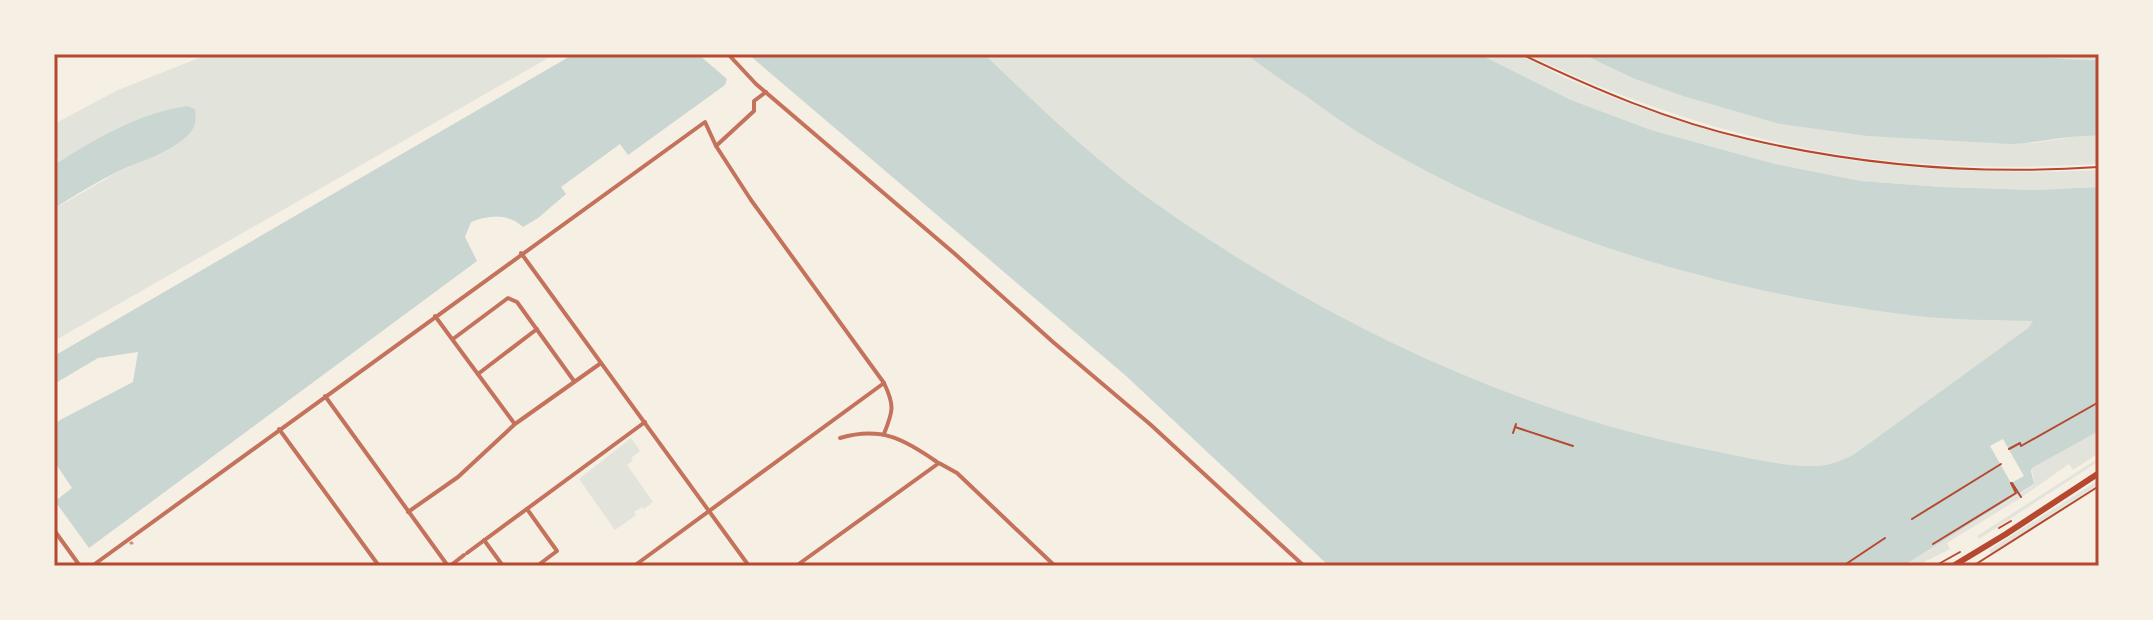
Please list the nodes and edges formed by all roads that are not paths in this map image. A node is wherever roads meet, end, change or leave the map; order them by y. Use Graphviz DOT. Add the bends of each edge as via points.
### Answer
graph roads {
  1 [pos="728,54"];
  2 [pos="766,92"];
  3 [pos="716,146"];
  4 [pos="521,253"];
  5 [pos="435,316"];
  6 [pos="537,329"];
  7 [pos="453,339"];
  8 [pos="601,363"];
  9 [pos="478,374"];
  10 [pos="574,381"];
  11 [pos="884,383"];
  12 [pos="325,396"];
  13 [pos="645,422"];
  14 [pos="515,424"];
  15 [pos="279,429"];
  16 [pos="884,434"];
  17 [pos="840,438"];
  18 [pos="939,463"];
  19 [pos="2099,473"];
  20 [pos="527,509"];
  21 [pos="408,512"];
  22 [pos="709,512"];
  23 [pos="54,530"];
  24 [pos="484,540"];
  25 [pos="80,566"];
  26 [pos="92,566"];
  27 [pos="379,566"];
  28 [pos="449,566"];
  29 [pos="503,566"];
  30 [pos="537,566"];
  31 [pos="634,566"];
  32 [pos="749,566"];
  33 [pos="796,566"];
  34 [pos="1055,566"];
  35 [pos="1304,566"];
  36 [pos="1953,566"];
  1 -- 2 [label="street"];
  2 -- 3 [label="street" via="754,101 754,111"];
  2 -- 35 [label="street" via="1151,425"];
  3 -- 4 [label="street" via="705,122"];
  3 -- 11 [label="street"];
  4 -- 5 [label="street"];
  4 -- 8 [label="street"];
  5 -- 7 [label="street"];
  5 -- 12 [label="street"];
  6 -- 7 [label="street" via="508,298"];
  6 -- 9 [label="street"];
  6 -- 10 [label="street"];
  7 -- 9 [label="street"];
  8 -- 10 [label="street"];
  8 -- 13 [label="street"];
  9 -- 14 [label="street"];
  10 -- 14 [label="street"];
  11 -- 16 [label="street" via="893,410"];
  11 -- 22 [label="street"];
  12 -- 15 [label="street"];
  12 -- 21 [label="street"];
  13 -- 20 [label="street"];
  13 -- 22 [label="street"];
  14 -- 21 [label="street" via="458,477"];
  15 -- 26 [label="street"];
  15 -- 27 [label="street"];
  16 -- 17 [label="street"];
  16 -- 18 [label="street"];
  18 -- 33 [label="street"];
  18 -- 34 [label="street" via="957,473"];
  19 -- 36 [label="main road"];
  20 -- 24 [label="street"];
  20 -- 30 [label="street" via="557,551"];
  21 -- 28 [label="street"];
  22 -- 31 [label="street"];
  22 -- 32 [label="street"];
  23 -- 25 [label="street"];
  24 -- 28 [label="street"];
  24 -- 29 [label="street"];
}
